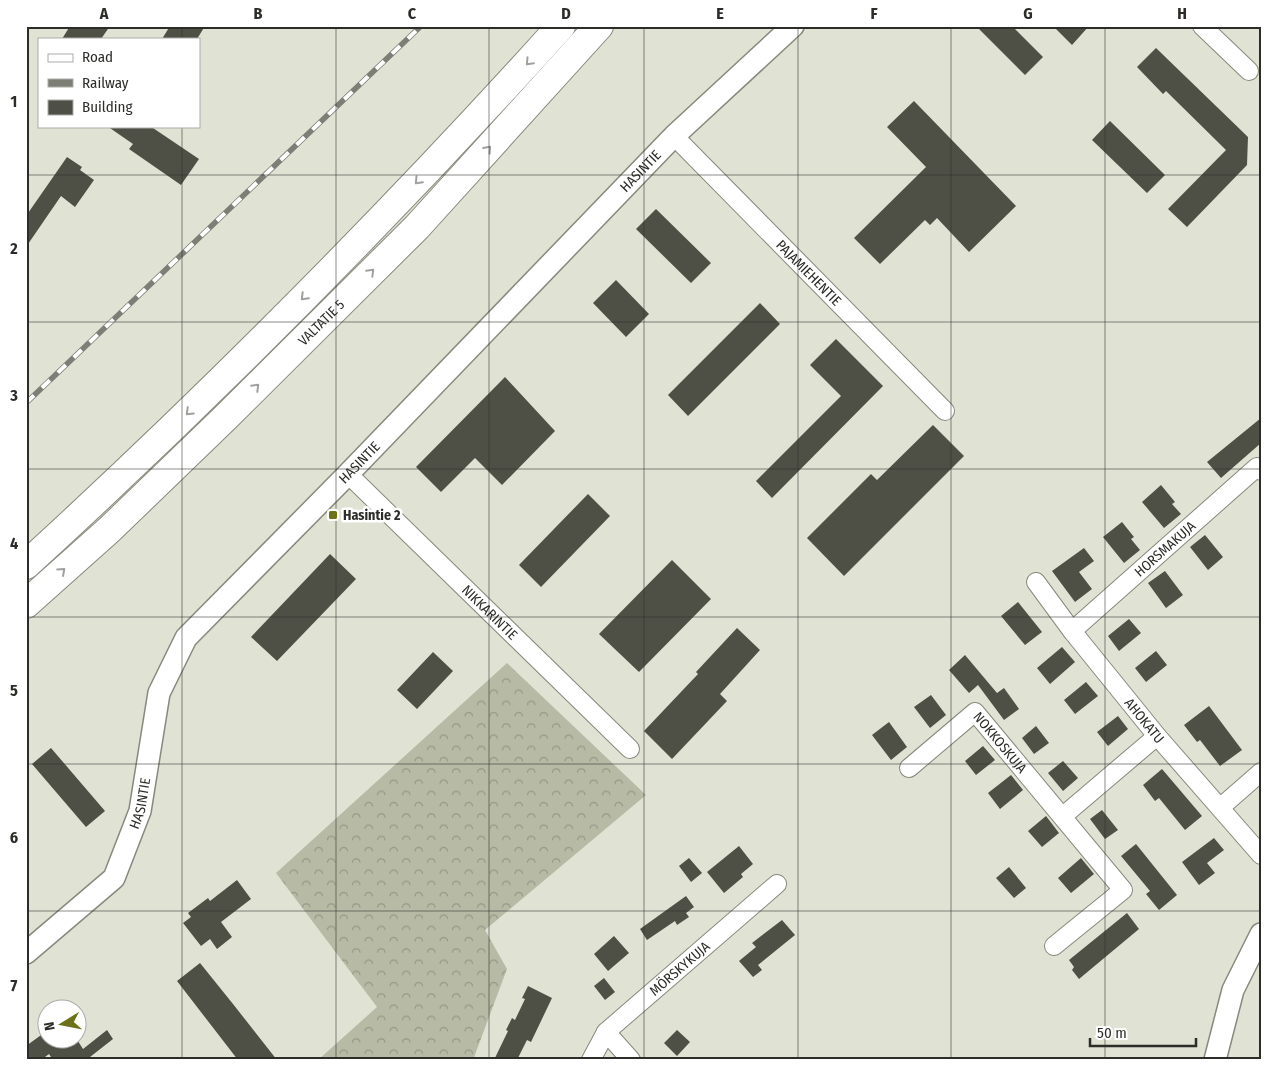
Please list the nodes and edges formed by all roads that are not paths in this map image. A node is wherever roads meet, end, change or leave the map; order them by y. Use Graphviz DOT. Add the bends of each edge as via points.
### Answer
graph roads {
  1 [pos="561,26"];
  2 [pos="599,26"];
  3 [pos="793,26"];
  4 [pos="1202,26"];
  5 [pos="1249,71"];
  6 [pos="674,136"];
  7 [pos="945,411"];
  8 [pos="1259,469"];
  9 [pos="348,474"];
  10 [pos="26,565"];
  11 [pos="1036,582"];
  12 [pos="26,604"];
  13 [pos="1072,631"];
  14 [pos="1157,736"];
  15 [pos="630,750"];
  16 [pos="909,768"];
  17 [pos="1261,772"];
  18 [pos="1221,807"];
  19 [pos="1063,816"];
  20 [pos="1261,855"];
  21 [pos="777,884"];
  22 [pos="1261,934"];
  23 [pos="1054,946"];
  24 [pos="26,953"];
  25 [pos="606,1032"];
  26 [pos="591,1060"];
  27 [pos="631,1060"];
  28 [pos="1215,1060"];
  1 -- 10 [label="highway, one-way" via="390,211 196,406"];
  12 -- 2 [label="highway, VALTATIE 5, one-way" via="218,425 417,227"];
  3 -- 6 [label="street, HASINTIE"];
  4 -- 5 [label="street"];
  6 -- 7 [label="street, PAJAMIEHENTIE"];
  6 -- 9 [label="street, HASINTIE"];
  8 -- 13 [label="street, HORSMAKUJA"];
  9 -- 15 [label="street, NIKKARINTIE"];
  9 -- 24 [label="street, HASINTIE" via="186,638 159,693 140,811 114,878"];
  11 -- 13 [label="street, AHOKATU"];
  13 -- 14 [label="street, AHOKATU"];
  14 -- 18 [label="street, AHOKATU"];
  14 -- 19 [label="street"];
  16 -- 19 [label="street, NOKKOSKUJA" via="975,712"];
  17 -- 18 [label="street"];
  18 -- 20 [label="street, AHOKATU"];
  19 -- 23 [label="street, NOKKOSKUJA" via="1124,890"];
  21 -- 25 [label="street, MÖRSKYKUJA"];
  22 -- 28 [label="street" via="1233,990"];
  25 -- 26 [label="street, MÖRSKYKUJA"];
  25 -- 27 [label="street"];
}
